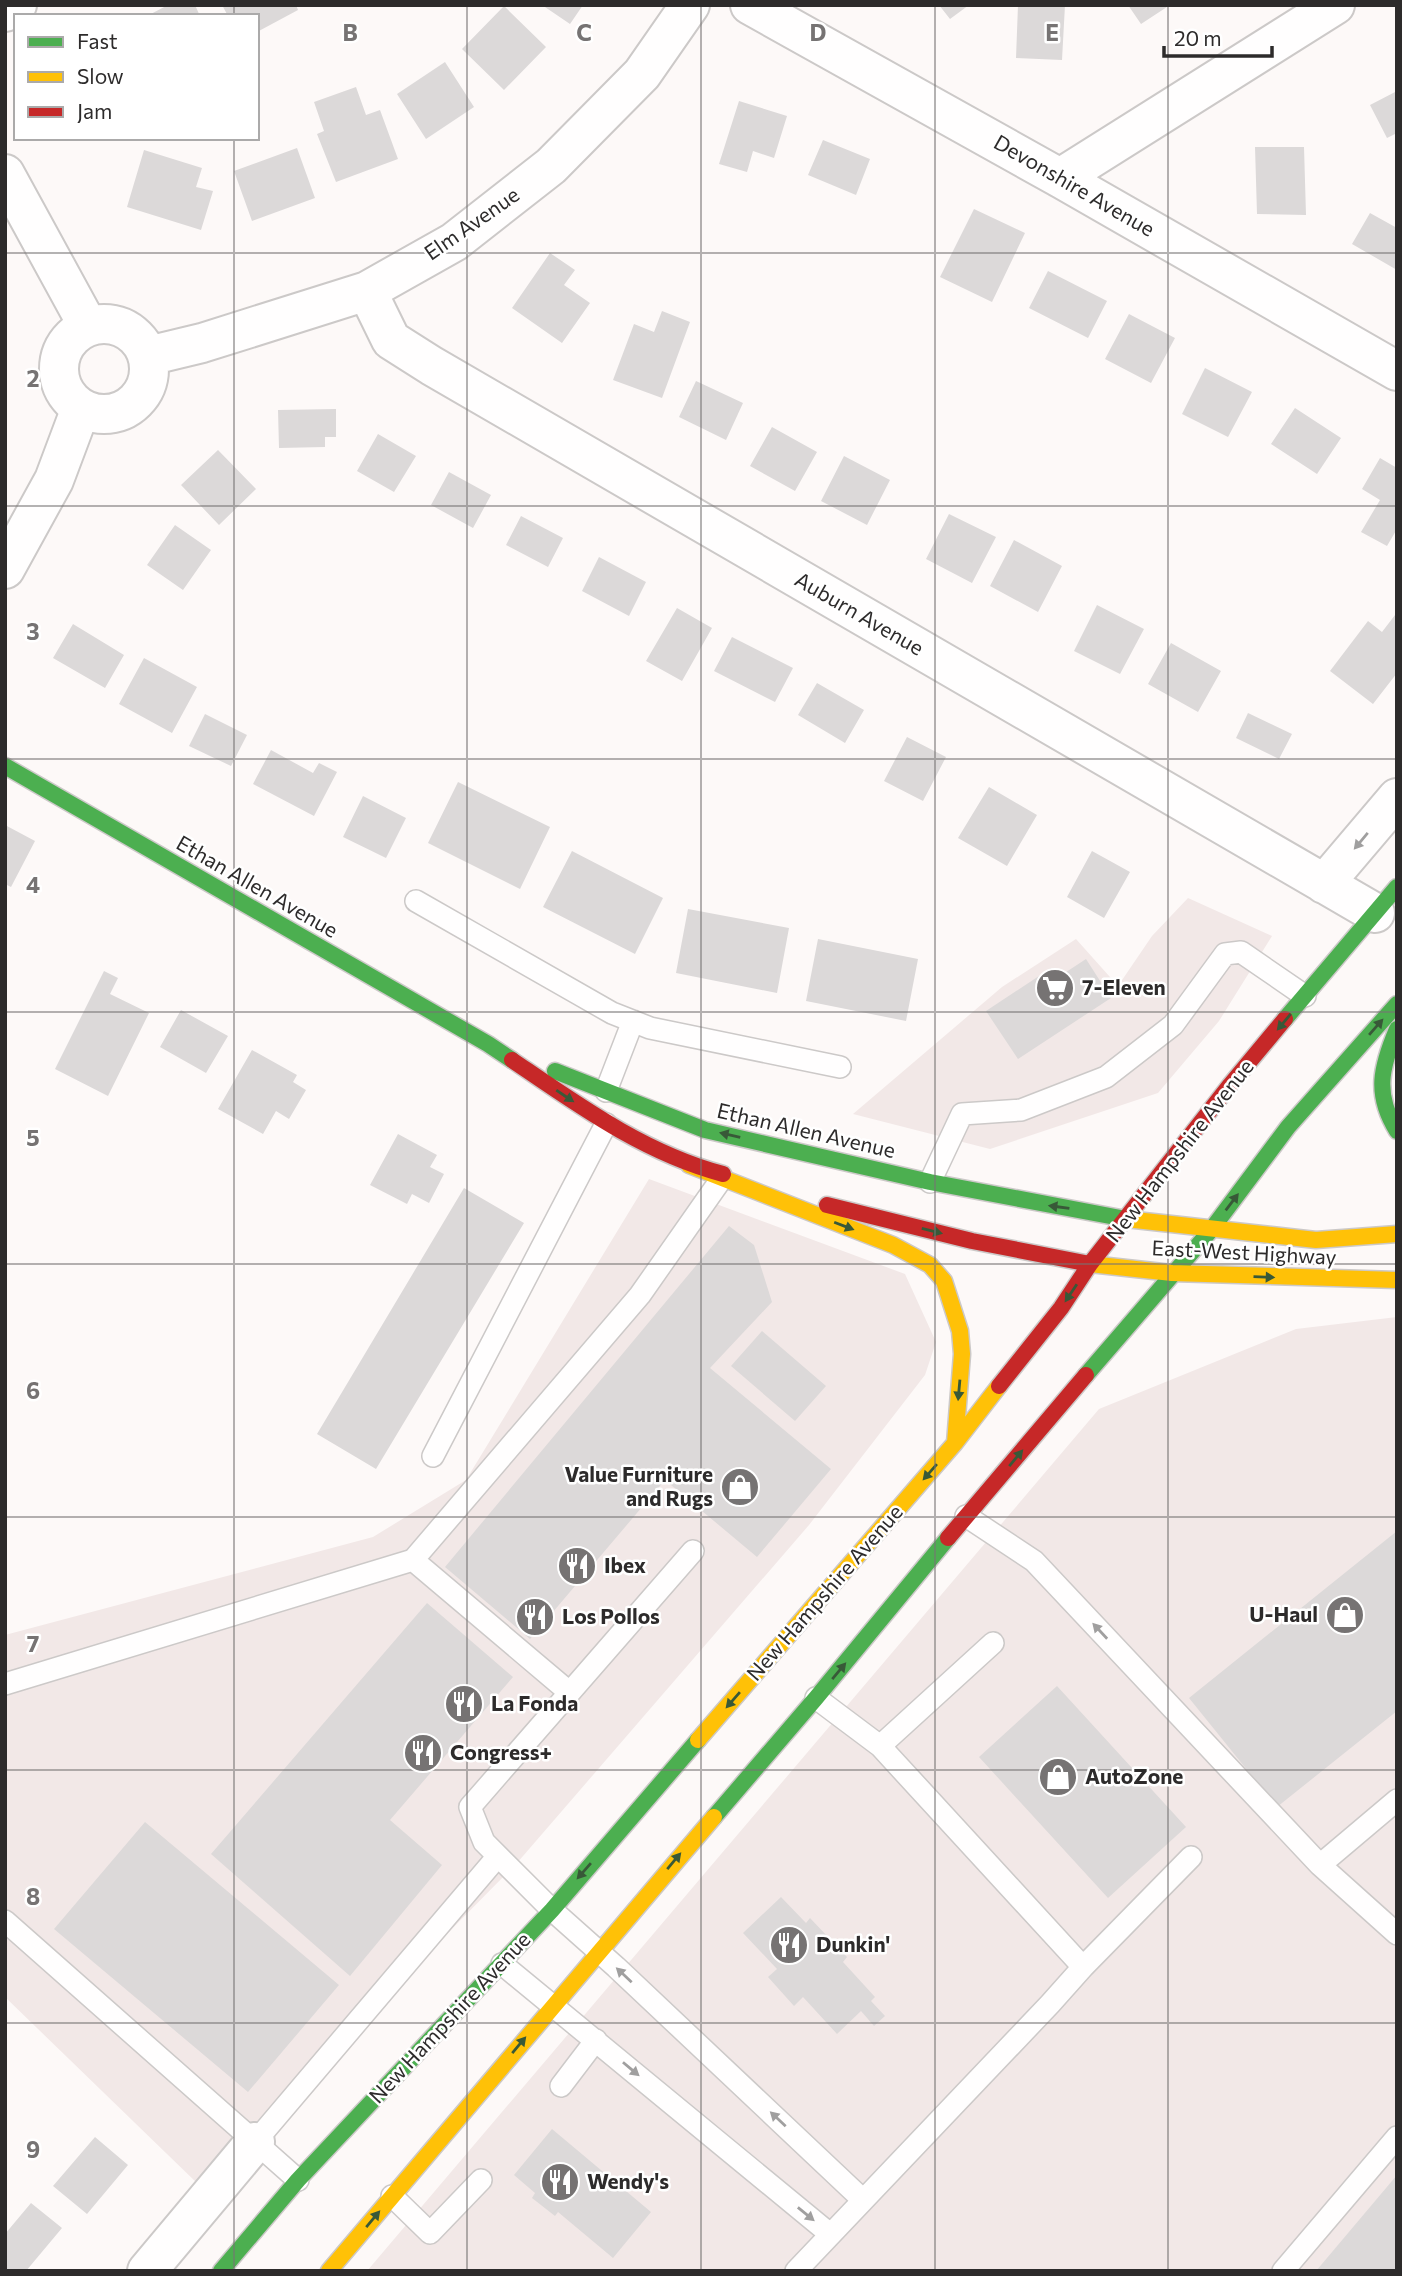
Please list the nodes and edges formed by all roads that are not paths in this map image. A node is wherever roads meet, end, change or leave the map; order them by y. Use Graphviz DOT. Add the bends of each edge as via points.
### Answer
graph roads {
  1 [pos="17,5"];
  2 [pos="690,5"];
  3 [pos="750,5"];
  4 [pos="1335,5"];
  5 [pos="5,12"];
  6 [pos="5,174"];
  7 [pos="1060,177"];
  8 [pos="368,291"];
  9 [pos="88,326"];
  10 [pos="148,356"];
  11 [pos="1397,371"];
  12 [pos="80,408"];
  13 [pos="5,569"];
  14 [pos="5,765"];
  15 [pos="1397,798"];
  16 [pos="1324,884"];
  17 [pos="1386,900"];
  18 [pos="416,901"];
  19 [pos="1306,996"];
  20 [pos="1397,1004"];
  21 [pos="633,1021"];
  22 [pos="1397,1029"];
  23 [pos="488,1044"];
  24 [pos="840,1067"];
  25 [pos="606,1091"];
  26 [pos="606,1124"];
  27 [pos="1397,1131"];
  28 [pos="689,1165"];
  29 [pos="722,1178"];
  30 [pos="930,1182"];
  31 [pos="1126,1219"];
  32 [pos="1211,1230"];
  33 [pos="1397,1234"];
  34 [pos="1090,1264"];
  35 [pos="1172,1273"];
  36 [pos="1397,1280"];
  37 [pos="955,1443"];
  38 [pos="433,1456"];
  39 [pos="967,1516"];
  40 [pos="693,1550"];
  41 [pos="413,1560"];
  42 [pos="993,1643"];
  43 [pos="5,1684"];
  44 [pos="569,1692"];
  45 [pos="816,1698"];
  46 [pos="880,1746"];
  47 [pos="1397,1800"];
  48 [pos="498,1856"];
  49 [pos="1191,1857"];
  50 [pos="1320,1865"];
  51 [pos="552,1910"];
  52 [pos="5,1921"];
  53 [pos="1397,1934"];
  54 [pos="599,1951"];
  55 [pos="502,1964"];
  56 [pos="1083,1967"];
  57 [pos="553,2005"];
  58 [pos="596,2040"];
  59 [pos="561,2086"];
  60 [pos="1397,2137"];
  61 [pos="256,2142"];
  62 [pos="299,2180"];
  63 [pos="481,2180"];
  64 [pos="392,2196"];
  65 [pos="863,2200"];
  66 [pos="830,2234"];
  67 [pos="147,2271"];
  68 [pos="221,2271"];
  69 [pos="329,2271"];
  70 [pos="796,2271"];
  71 [pos="1283,2271"];
  1 -- 5 [label="street"];
  2 -- 8 [label="street, Elm Avenue" via="642,74 551,166 454,242"];
  3 -- 7 [label="street, Devonshire Avenue"];
  4 -- 7 [label="street"];
  6 -- 9 [label="street"];
  7 -- 11 [label="street, Devonshire Avenue"];
  8 -- 10 [label="street, Elm Avenue"];
  8 -- 16 [label="street, Auburn Avenue" via="391,340 432,366"];
  9 -- 10 [label="street" via="108,323 124,327 141,342"];
  9 -- 12 [label="street" via="67,342 58,372 69,399"];
  10 -- 12 [label="street" via="148,382 128,408 95,414"];
  12 -- 13 [label="street" via="54,480"];
  14 -- 23 [label="main road, Ethan Allen Avenue"];
  15 -- 16 [label="street, one-way"];
  16 -- 17 [label="street, Auburn Avenue"];
  17 -- 19 [label="main road, New Hampshire Avenue"];
  18 -- 21 [label="lane"];
  19 -- 30 [label="lane" via="1241,952 1225,954 1172,1025 1106,1077 1021,1110 962,1114"];
  19 -- 31 [label="main road, New Hampshire Avenue, one-way"];
  32 -- 20 [label="main road, one-way" via="1288,1127"];
  21 -- 24 [label="lane"];
  21 -- 25 [label="lane"];
  22 -- 27 [label="main road" via="1383,1063 1382,1099"];
  23 -- 25 [label="main road, Ethan Allen Avenue"];
  23 -- 26 [label="main road, Ethan Allen Avenue, one-way"];
  30 -- 25 [label="main road, Ethan Allen Avenue, one-way" via="705,1130"];
  26 -- 28 [label="main road, Ethan Allen Avenue"];
  26 -- 38 [label="lane"];
  28 -- 29 [label="main road"];
  28 -- 34 [label="main road, Ethan Allen Avenue, one-way" via="838,1209"];
  29 -- 37 [label="main road, one-way" via="893,1245 930,1265 944,1281 960,1331"];
  29 -- 41 [label="lane" via="640,1295"];
  31 -- 30 [label="main road, Ethan Allen Avenue, one-way"];
  31 -- 32 [label="main road, East-West Highway"];
  31 -- 34 [label="main road, New Hampshire Avenue"];
  32 -- 33 [label="main road, East-West Highway" via="1316,1240"];
  32 -- 35 [label="main road"];
  34 -- 35 [label="main road, East-West Highway"];
  34 -- 37 [label="main road, New Hampshire Avenue, one-way"];
  35 -- 36 [label="main road, East-West Highway, one-way"];
  39 -- 35 [label="main road, one-way"];
  37 -- 51 [label="main road, New Hampshire Avenue, one-way"];
  45 -- 39 [label="main road, one-way"];
  50 -- 39 [label="lane, one-way" via="1034,1561"];
  40 -- 44 [label="lane"];
  41 -- 43 [label="lane"];
  41 -- 44 [label="lane"];
  42 -- 46 [label="lane"];
  44 -- 48 [label="lane" via="470,1807 484,1842"];
  45 -- 46 [label="lane"];
  54 -- 45 [label="main road, one-way"];
  46 -- 56 [label="lane"];
  47 -- 50 [label="lane"];
  48 -- 51 [label="lane"];
  48 -- 61 [label="lane"];
  49 -- 56 [label="lane"];
  50 -- 53 [label="lane"];
  51 -- 54 [label="lane"];
  51 -- 55 [label="main road, New Hampshire Avenue"];
  52 -- 61 [label="lane"];
  54 -- 57 [label="main road"];
  65 -- 54 [label="lane, one-way"];
  55 -- 57 [label="lane"];
  55 -- 62 [label="main road, New Hampshire Avenue"];
  56 -- 65 [label="lane"];
  57 -- 58 [label="lane"];
  64 -- 57 [label="main road, one-way"];
  58 -- 59 [label="lane"];
  58 -- 66 [label="lane, one-way"];
  60 -- 71 [label="lane"];
  61 -- 62 [label="lane"];
  61 -- 67 [label="street"];
  62 -- 68 [label="main road, New Hampshire Avenue"];
  63 -- 64 [label="lane" via="430,2233"];
  69 -- 64 [label="main road, one-way"];
  65 -- 66 [label="lane"];
  66 -- 70 [label="lane"];
}
